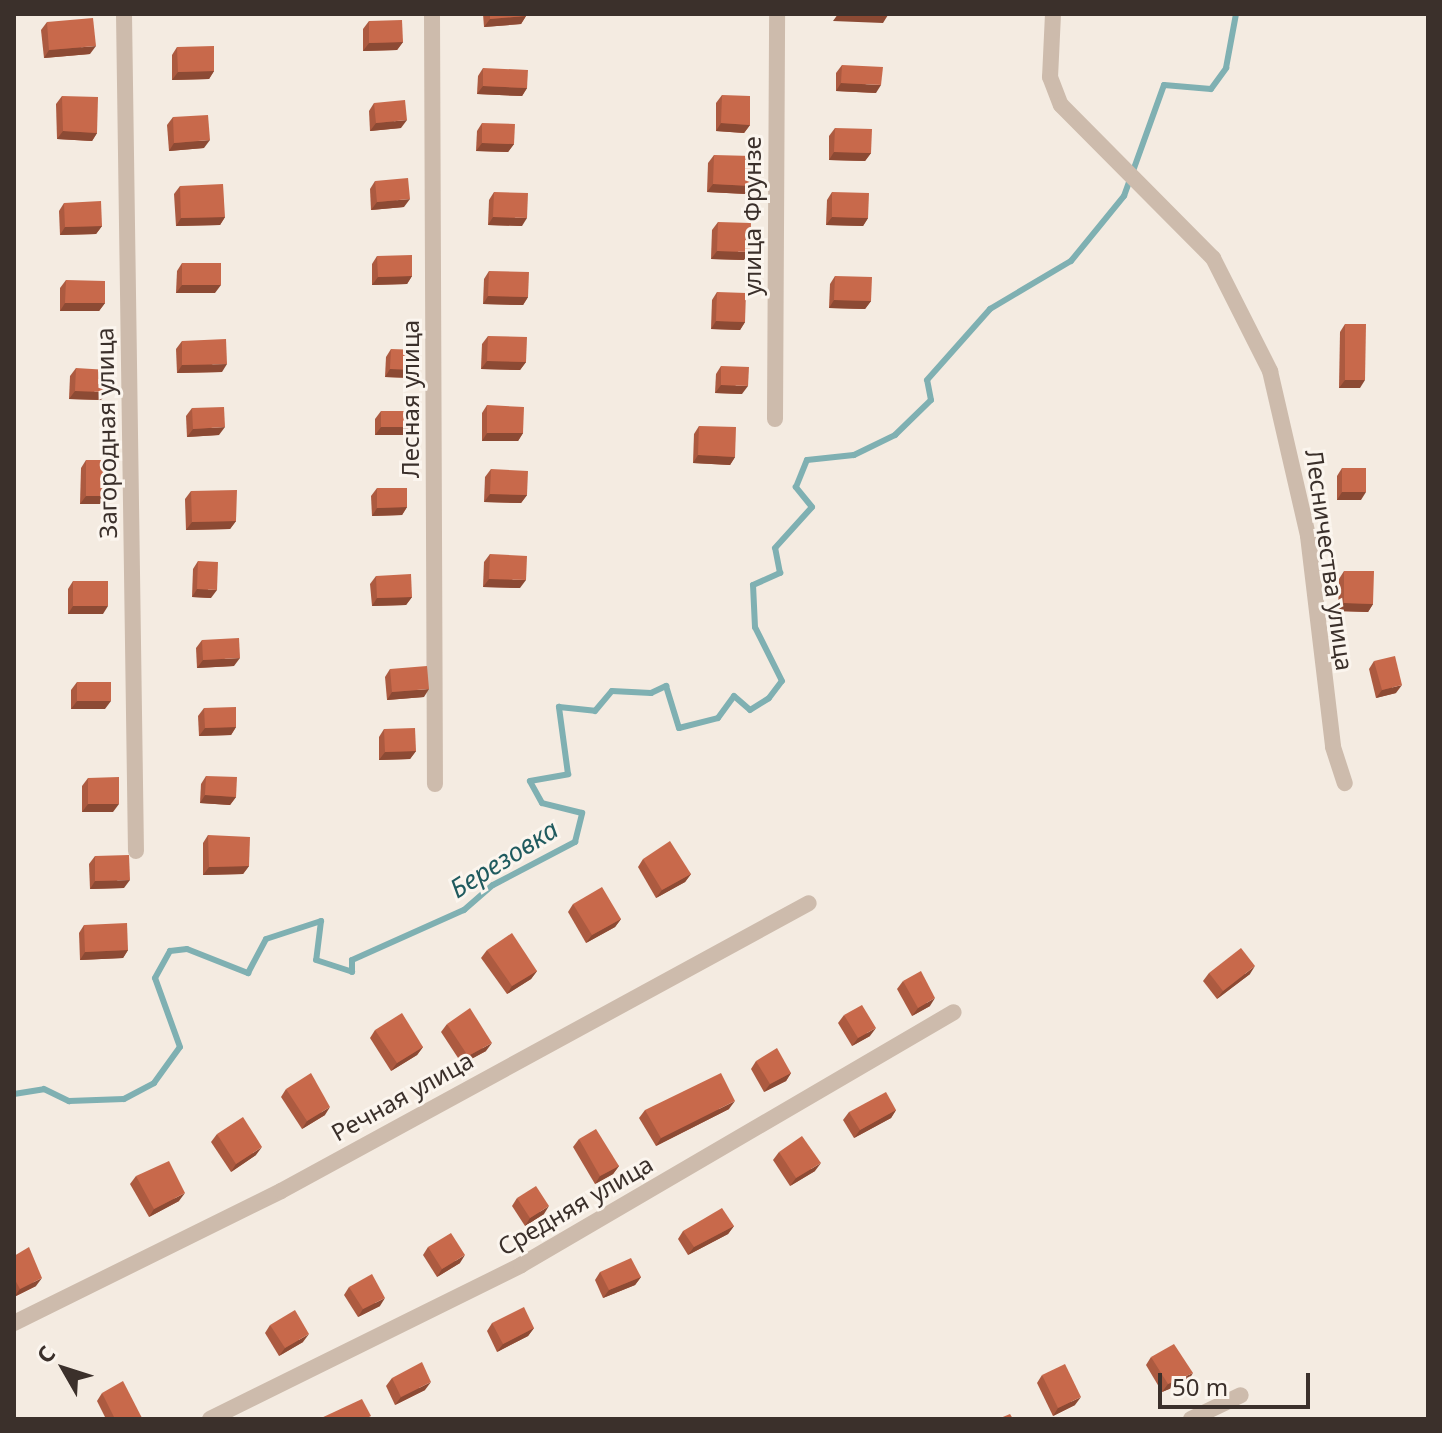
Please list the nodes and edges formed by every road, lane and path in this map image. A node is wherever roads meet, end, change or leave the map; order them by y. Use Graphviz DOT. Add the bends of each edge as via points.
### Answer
graph roads {
  1 [pos="124,14"];
  2 [pos="432,14"];
  3 [pos="777,14"];
  4 [pos="1053,14"];
  5 [pos="775,419"];
  6 [pos="1345,783"];
  7 [pos="435,784"];
  8 [pos="136,851"];
  9 [pos="809,903"];
  10 [pos="954,1012"];
  11 [pos="14,1323"];
  12 [pos="1241,1395"];
  13 [pos="227,1415"];
  14 [pos="210,1419"];
  15 [pos="1191,1419"];
  1 -- 8 [label="street, Загородная улица"];
  2 -- 7 [label="street, Лесная улица"];
  3 -- 5 [label="street, улица Фрунзе"];
  4 -- 6 [label="street, Лесничества улица" via="1050,77 1061,105 1213,258 1270,371 1308,536 1333,747"];
  9 -- 11 [label="street, Речная улица" via="255,1204"];
  10 -- 13 [label="street, Средняя улица" via="521,1265"];
  12 -- 15 [label="street"];
  13 -- 14 [label="street, Средняя улица"];
}
